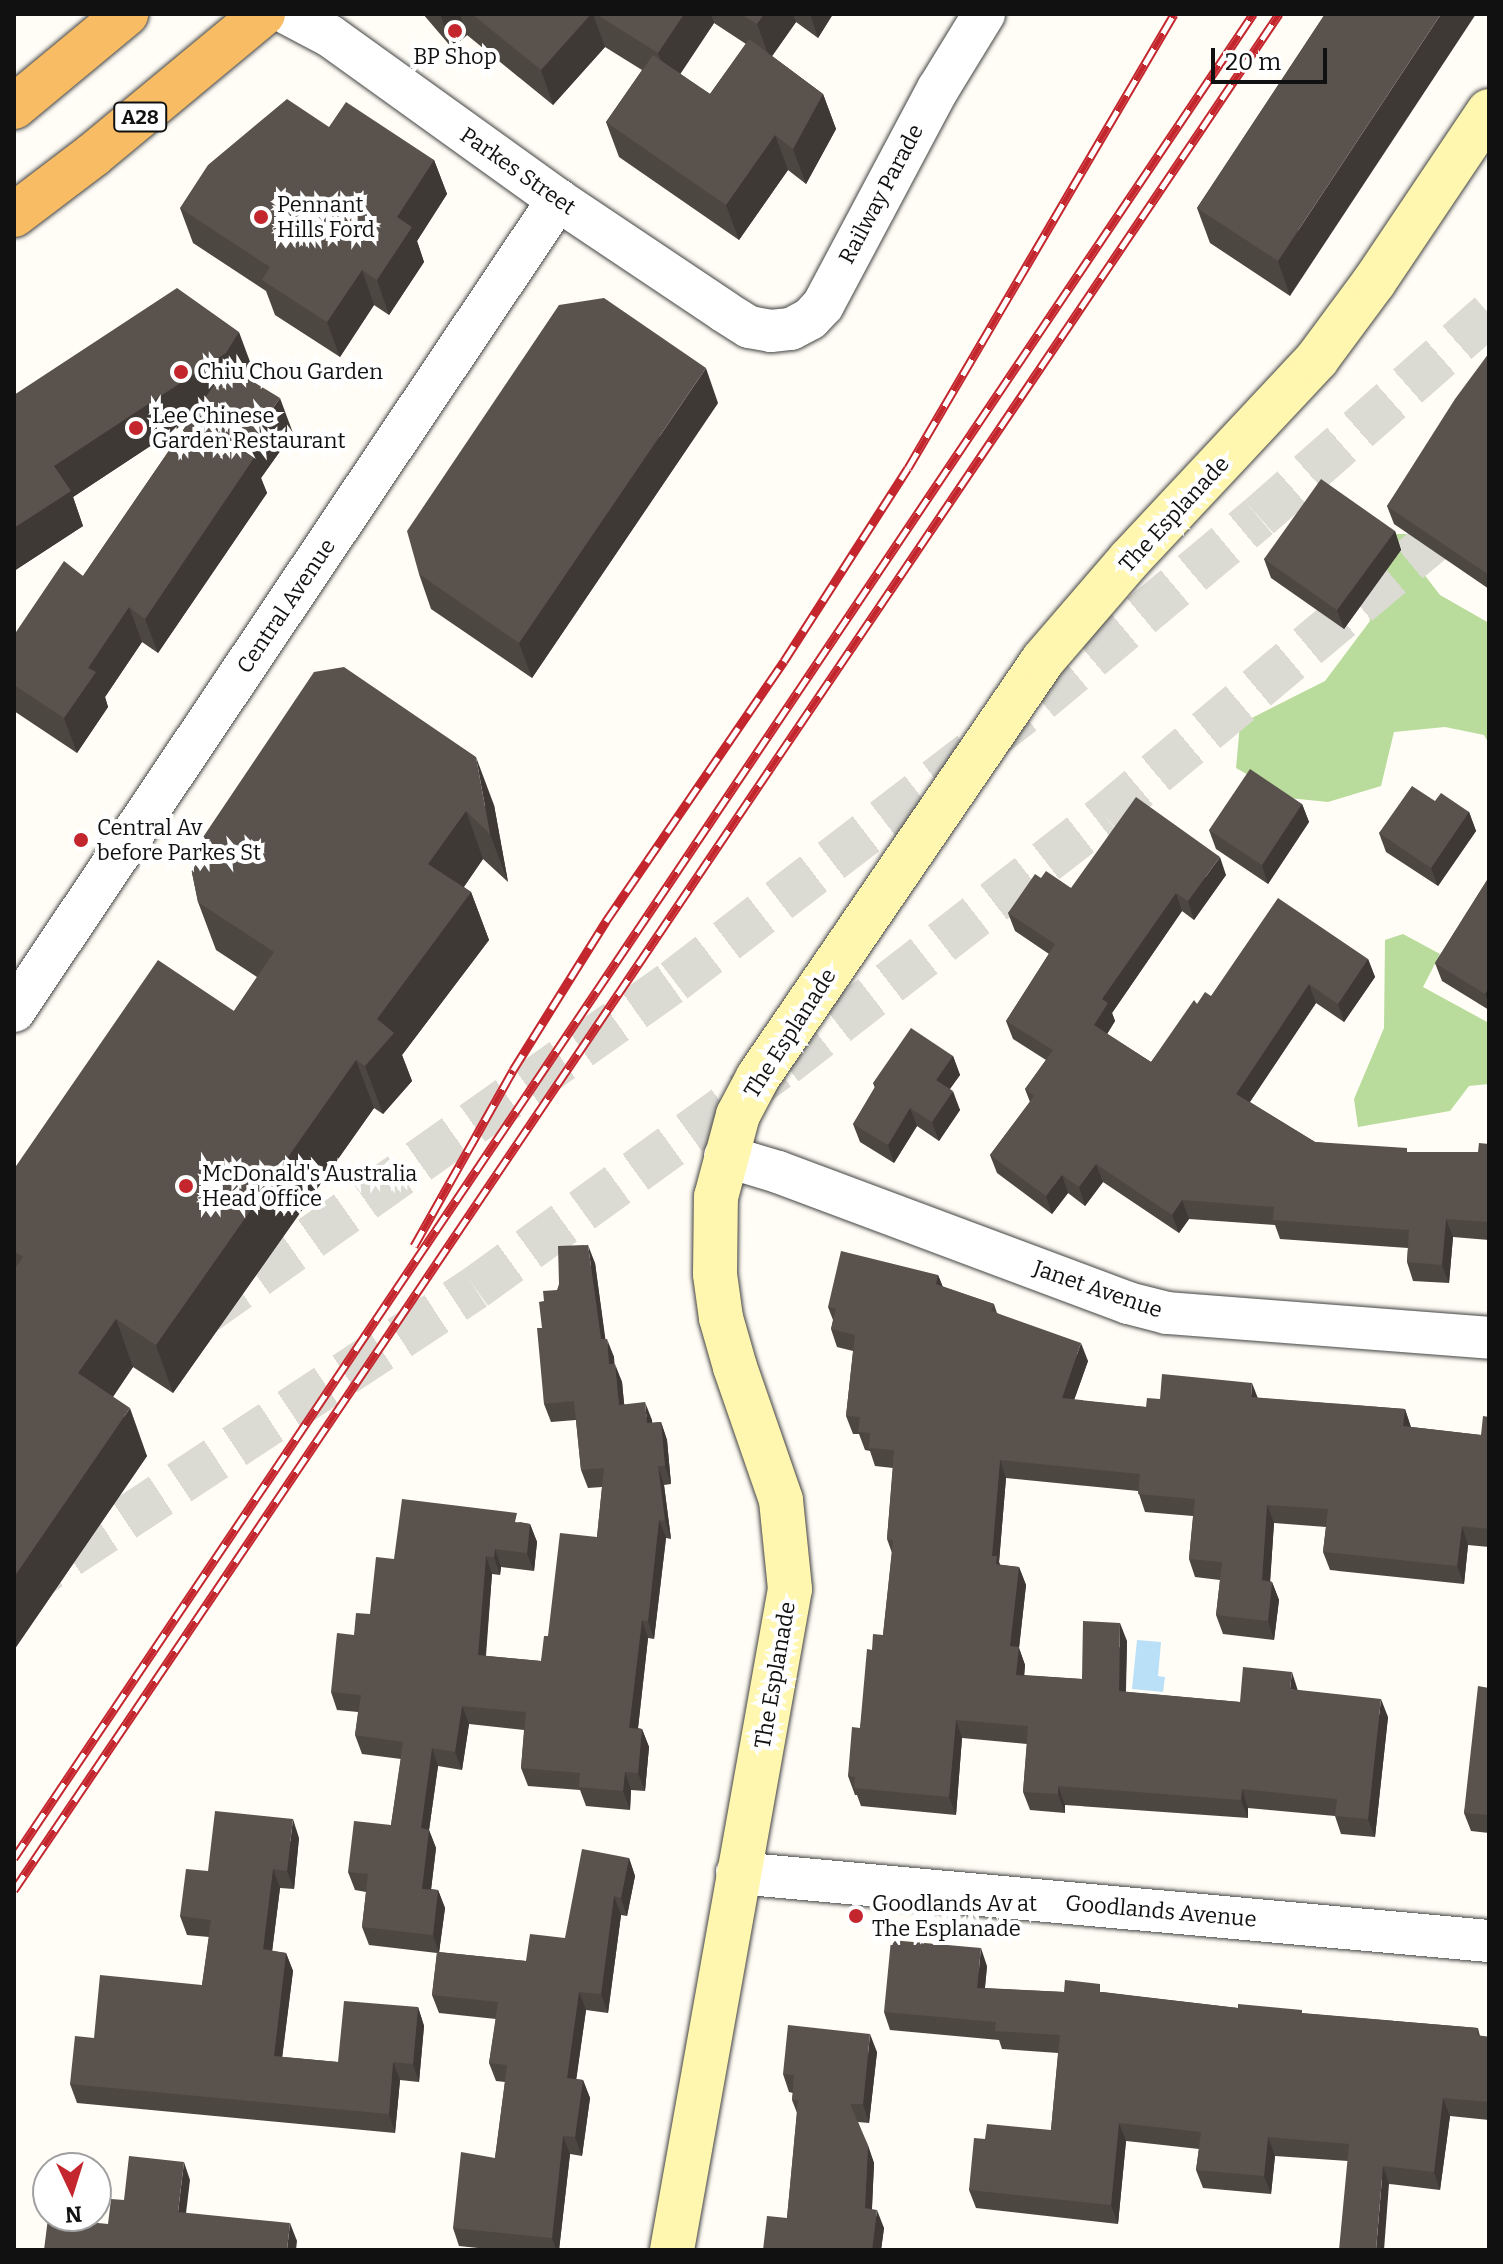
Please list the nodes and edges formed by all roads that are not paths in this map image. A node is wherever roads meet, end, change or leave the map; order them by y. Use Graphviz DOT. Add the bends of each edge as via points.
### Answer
graph roads {
  1 [pos="126,14"];
  2 [pos="263,14"];
  3 [pos="288,14"];
  4 [pos="984,14"];
  5 [pos="14,107"];
  6 [pos="1489,111"];
  7 [pos="558,200"];
  8 [pos="14,215"];
  9 [pos="749,327"];
  10 [pos="14,1011"];
  11 [pos="725,1156"];
  12 [pos="1489,1338"];
  13 [pos="737,1873"];
  14 [pos="1489,1941"];
  15 [pos="672,2250"];
  1 -- 5 [label="highway"];
  2 -- 8 [label="highway, A28"];
  3 -- 7 [label="street, Parkes Street" via="330,36"];
  4 -- 9 [label="street, Railway Parade" via="823,305 791,329"];
  6 -- 11 [label="main road, The Esplanade" via="1317,359 1043,660 758,1077"];
  7 -- 9 [label="street, Parkes Street"];
  7 -- 10 [label="street, Central Avenue"];
  11 -- 12 [label="street, Janet Avenue" via="1167,1313"];
  11 -- 13 [label="main road, The Esplanade" via="714,1236 719,1303 781,1500 790,1589"];
  13 -- 14 [label="street, Goodlands Avenue"];
  13 -- 15 [label="main road, The Esplanade"];
}
